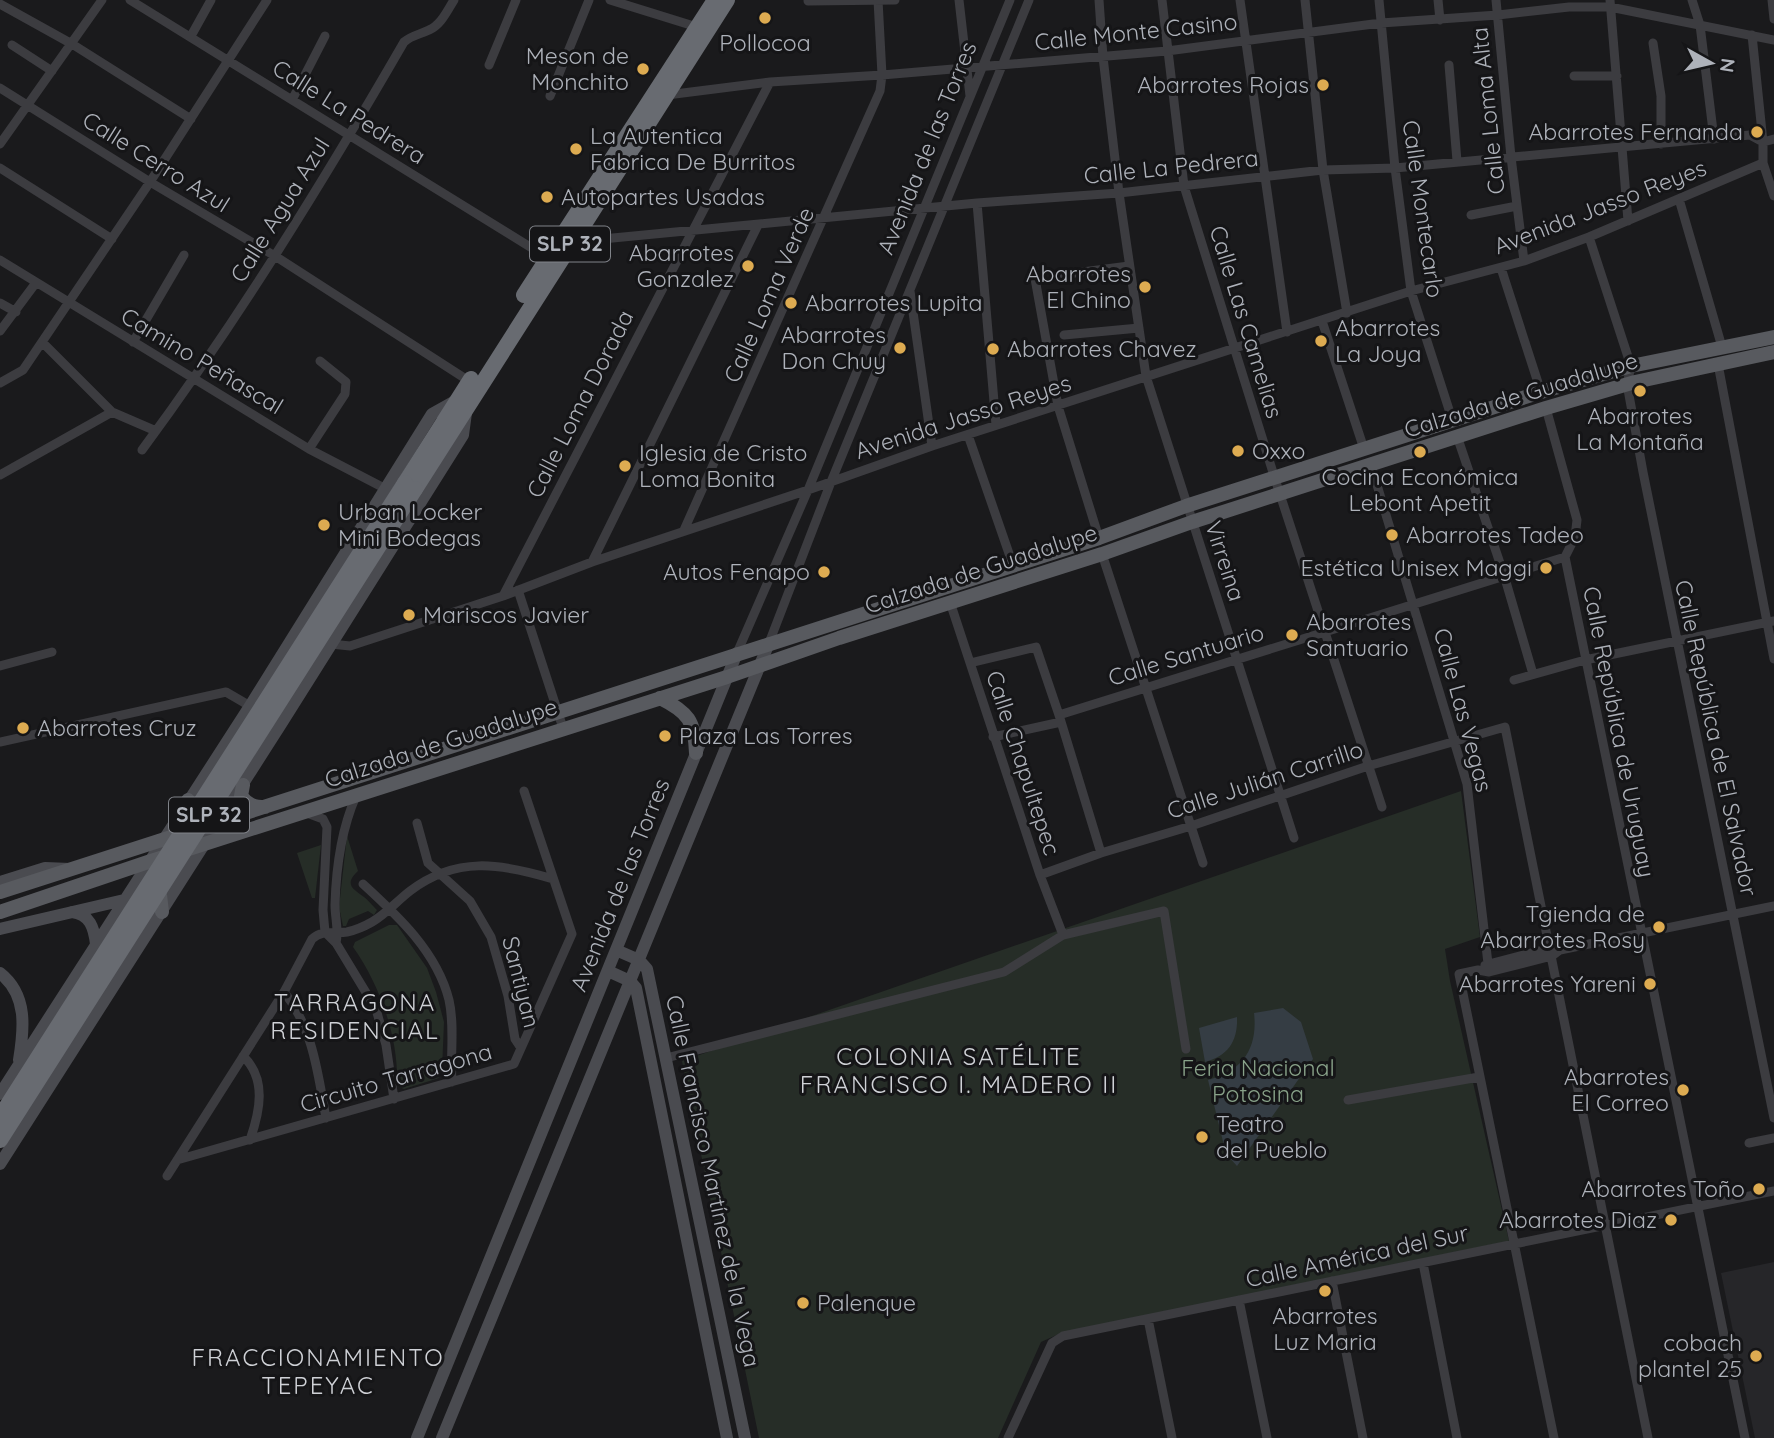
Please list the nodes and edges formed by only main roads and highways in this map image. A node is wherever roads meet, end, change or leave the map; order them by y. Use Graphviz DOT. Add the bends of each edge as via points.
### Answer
graph roads {
  1 [pos="715,0"];
  2 [pos="727,0"];
  3 [pos="1774,337"];
  4 [pos="1774,352"];
  5 [pos="462,402"];
  6 [pos="410,486"];
  7 [pos="834,623"];
  8 [pos="839,638"];
  9 [pos="769,643"];
  10 [pos="737,653"];
  11 [pos="760,664"];
  12 [pos="727,677"];
  13 [pos="660,698"];
  14 [pos="696,753"];
  15 [pos="213,762"];
  16 [pos="243,785"];
  17 [pos="683,785"];
  18 [pos="706,796"];
  19 [pos="188,800"];
  20 [pos="267,807"];
  21 [pos="219,822"];
  22 [pos="195,829"];
  23 [pos="163,838"];
  24 [pos="205,843"];
  25 [pos="132,848"];
  26 [pos="148,862"];
  27 [pos="71,869"];
  28 [pos="0,882"];
  29 [pos="0,892"];
  30 [pos="124,900"];
  31 [pos="0,912"];
  32 [pos="68,912"];
  33 [pos="162,912"];
  34 [pos="108,926"];
  35 [pos="0,929"];
  36 [pos="96,944"];
  37 [pos="138,950"];
  38 [pos="617,950"];
  39 [pos="639,960"];
  40 [pos="608,971"];
  41 [pos="0,973"];
  42 [pos="630,981"];
  43 [pos="666,1058"];
  44 [pos="652,1061"];
  45 [pos="18,1066"];
  46 [pos="568,1067"];
  47 [pos="591,1077"];
  48 [pos="0,1094"];
  49 [pos="0,1117"];
  50 [pos="0,1140"];
  51 [pos="0,1164"];
  52 [pos="417,1438"];
  53 [pos="442,1438"];
  54 [pos="727,1438"];
  55 [pos="745,1438"];
  1 -- 5 [label="highway, SLP 32" via="470,381"];
  2 -- 5 [label="highway, SLP 32"];
  3 -- 7 [label="main road, Calzada de Guadalupe" via="1631,366 1452,419"];
  4 -- 8 [label="main road, Calzada de Guadalupe" via="1627,384 1546,408"];
  5 -- 6 [label="highway, SLP 32"];
  5 -- 15 [label="main road" via="432,414"];
  5 -- 16 [label="main road" via="463,435"];
  6 -- 49 [label="highway, SLP 32, bridge"];
  6 -- 50 [label="highway, SLP 32, bridge" via="271,718"];
  7 -- 8 [label="main road"];
  7 -- 9 [label="main road, Calzada de Guadalupe"];
  8 -- 11 [label="main road, Calzada de Guadalupe"];
  9 -- 10 [label="main road, Calzada de Guadalupe"];
  9 -- 11 [label="main road, Avenida de las Torres"];
  10 -- 12 [label="main road, Avenida de las Torres"];
  10 -- 20 [label="main road, Calzada de Guadalupe"];
  11 -- 12 [label="main road, Calzada de Guadalupe"];
  11 -- 18 [label="main road, Avenida de las Torres"];
  12 -- 13 [label="main road, Calzada de Guadalupe"];
  12 -- 14 [label="main road, Avenida de las Torres"];
  13 -- 14 [label="main road" via="681,708 696,732"];
  13 -- 24 [label="main road, Calzada de Guadalupe"];
  14 -- 17 [label="main road, Avenida de las Torres"];
  15 -- 16 [label="main road" via="208,776 216,791 227,794"];
  15 -- 19 [label="main road"];
  16 -- 20 [label="main road" via="241,796 246,802"];
  16 -- 21 [label="main road"];
  17 -- 18 [label="main road"];
  17 -- 38 [label="main road, Avenida de las Torres"];
  18 -- 39 [label="main road, Avenida de las Torres"];
  19 -- 22 [label="main road"];
  19 -- 23 [label="main road"];
  20 -- 21 [label="main road, Calzada de Guadalupe"];
  21 -- 22 [label="main road, Calzada de Guadalupe"];
  21 -- 24 [label="main road"];
  22 -- 23 [label="main road, Calzada de Guadalupe"];
  22 -- 24 [label="main road"];
  23 -- 25 [label="main road, Calzada de Guadalupe"];
  23 -- 26 [label="main road"];
  24 -- 26 [label="main road, Calzada de Guadalupe"];
  24 -- 33 [label="main road"];
  25 -- 26 [label="main road"];
  25 -- 27 [label="main road, Calzada de Guadalupe"];
  26 -- 30 [label="main road"];
  26 -- 31 [label="main road, Calzada de Guadalupe"];
  26 -- 33 [label="main road" via="160,889"];
  27 -- 28 [label="main road" via="45,868"];
  27 -- 29 [label="main road, Calzada de Guadalupe"];
  30 -- 32 [label="main road"];
  30 -- 34 [label="main road"];
  32 -- 35 [label="main road"];
  32 -- 36 [label="main road" via="89,920"];
  33 -- 37 [label="main road"];
  34 -- 36 [label="main road"];
  34 -- 37 [label="main road" via="125,916 135,922 140,933"];
  36 -- 45 [label="main road"];
  37 -- 51 [label="main road"];
  38 -- 39 [label="main road"];
  38 -- 40 [label="main road, Avenida de las Torres"];
  39 -- 42 [label="main road, Avenida de las Torres"];
  39 -- 43 [label="main road, Calle Francisco Martínez de la Vega" via="647,969"];
  40 -- 42 [label="main road"];
  40 -- 46 [label="main road, Avenida de las Torres"];
  41 -- 45 [label="main road" via="22,1006"];
  42 -- 44 [label="main road, Calle Francisco Martínez de la Vega" via="636,988"];
  42 -- 47 [label="main road, Avenida de las Torres"];
  43 -- 44 [label="main road"];
  43 -- 55 [label="main road, Calle Francisco Martínez de la Vega"];
  44 -- 54 [label="main road, Calle Francisco Martínez de la Vega"];
  45 -- 48 [label="main road"];
  46 -- 47 [label="main road"];
  46 -- 52 [label="main road, Avenida de las Torres"];
  47 -- 53 [label="main road, Avenida de las Torres"];
}
